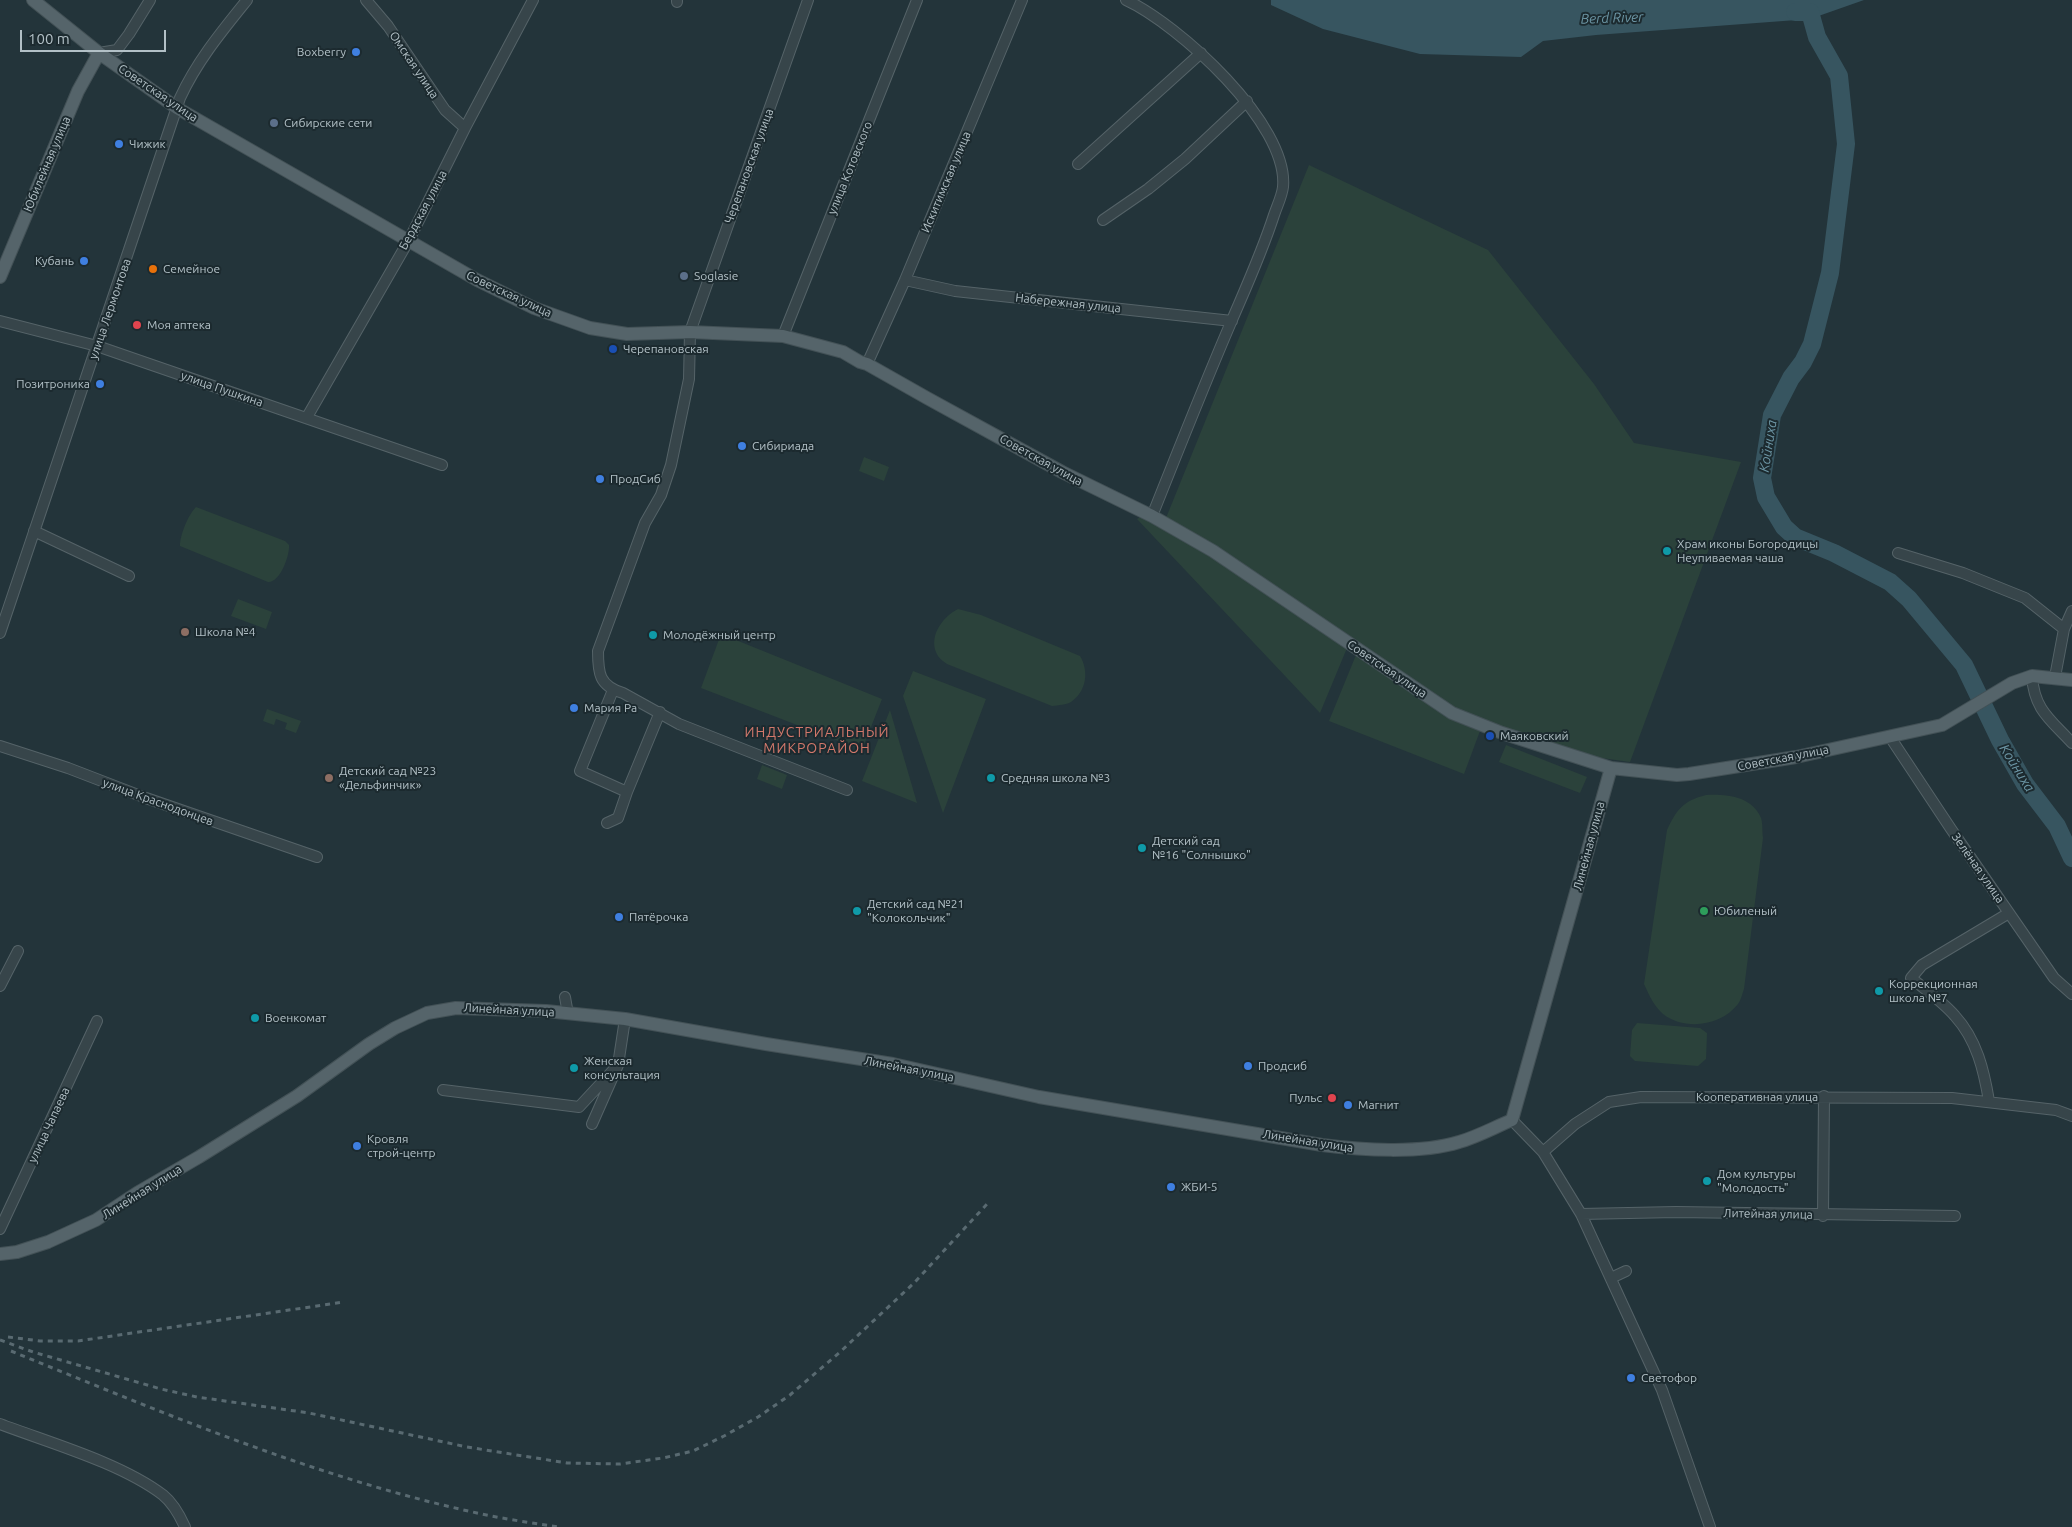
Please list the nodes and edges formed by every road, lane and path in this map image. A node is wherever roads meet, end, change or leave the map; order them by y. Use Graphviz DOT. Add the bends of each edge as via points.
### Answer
graph roads {
  1 [pos="33,0"];
  2 [pos="150,0"];
  3 [pos="247,0"];
  4 [pos="366,0"];
  5 [pos="533,0"];
  6 [pos="808,0"];
  7 [pos="917,0"];
  8 [pos="1022,0"];
  9 [pos="1126,0"];
  10 [pos="99,53"];
  11 [pos="1201,53"];
  12 [pos="1247,101"];
  13 [pos="177,108"];
  14 [pos="465,128"];
  15 [pos="1078,164"];
  16 [pos="1103,220"];
  17 [pos="409,240"];
  18 [pos="0,277"];
  19 [pos="905,280"];
  20 [pos="1232,321"];
  21 [pos="0,322"];
  22 [pos="690,332"];
  23 [pos="783,336"];
  24 [pos="97,346"];
  25 [pos="867,364"];
  26 [pos="307,417"];
  27 [pos="442,465"];
  28 [pos="1152,516"];
  29 [pos="34,531"];
  30 [pos="1898,553"];
  31 [pos="129,576"];
  32 [pos="2072,611"];
  33 [pos="2064,629"];
  34 [pos="0,633"];
  35 [pos="2032,676"];
  36 [pos="2055,677"];
  37 [pos="2072,680"];
  38 [pos="613,690"];
  39 [pos="660,712"];
  40 [pos="1890,736"];
  41 [pos="2072,743"];
  42 [pos="0,746"];
  43 [pos="1611,768"];
  44 [pos="847,790"];
  45 [pos="627,792"];
  46 [pos="607,823"];
  47 [pos="317,857"];
  48 [pos="2008,913"];
  49 [pos="18,951"];
  50 [pos="0,986"];
  51 [pos="2072,994"];
  52 [pos="565,997"];
  53 [pos="568,1014"];
  54 [pos="626,1019"];
  55 [pos="98,1020"];
  56 [pos="618,1064"];
  57 [pos="443,1090"];
  58 [pos="1824,1096"];
  59 [pos="1989,1101"];
  60 [pos="2072,1116"];
  61 [pos="1512,1120"];
  62 [pos="592,1124"];
  63 [pos="1543,1152"];
  64 [pos="1581,1214"];
  65 [pos="1824,1216"];
  66 [pos="1956,1216"];
  67 [pos="0,1229"];
  68 [pos="0,1254"];
  69 [pos="1626,1271"];
  70 [pos="1611,1278"];
  71 [pos="0,1424"];
  72 [pos="185,1527"];
  73 [pos="1710,1527"];
  1 -- 10 [label="main road, Советская улица"];
  2 -- 10 [label="street" via="117,50"];
  3 -- 13 [label="street, улица Лермонтова" via="190,77"];
  4 -- 14 [label="street, Омская улица" via="388,26 445,110"];
  5 -- 14 [label="street, Бердская улица"];
  6 -- 22 [label="street, Черепановская улица"];
  7 -- 23 [label="street, улица Котовского"];
  8 -- 19 [label="street, Искитимская улица"];
  9 -- 11 [label="street" via="1164,22"];
  10 -- 13 [label="main road, Советская улица"];
  10 -- 18 [label="main road, Юбилейная улица" via="78,91"];
  11 -- 12 [label="street"];
  11 -- 15 [label="street"];
  12 -- 16 [label="street" via="1185,159"];
  12 -- 20 [label="street" via="1276,149 1283,186 1263,248"];
  13 -- 17 [label="main road, Советская улица"];
  13 -- 24 [label="street, улица Лермонтова"];
  14 -- 17 [label="street, Бердская улица"];
  17 -- 22 [label="main road, Советская улица" via="477,280 534,308 590,328 627,334"];
  17 -- 26 [label="street, Бердская улица"];
  19 -- 20 [label="street, Набережная улица" via="955,291"];
  19 -- 25 [label="street, Искитимская улица"];
  20 -- 28 [label="street"];
  21 -- 24 [label="street, улица Пушкина"];
  22 -- 23 [label="main road, Советская улица"];
  22 -- 38 [label="street, Черепановская улица" via="689,378 670,465 598,651 598,671"];
  23 -- 25 [label="main road, Советская улица" via="826,347"];
  24 -- 26 [label="street, улица Пушкина"];
  24 -- 29 [label="street, улица Лермонтова"];
  25 -- 28 [label="main road, Советская улица" via="1062,472"];
  26 -- 27 [label="street, улица Пушкина"];
  28 -- 43 [label="main road, Советская улица" via="1213,551 1452,713 1502,733"];
  29 -- 31 [label="street"];
  29 -- 34 [label="street, улица Лермонтова"];
  30 -- 33 [label="street" via="2026,598"];
  32 -- 33 [label="street"];
  33 -- 36 [label="street"];
  35 -- 36 [label="main road, Советская улица"];
  35 -- 40 [label="main road, Советская улица" via="2012,683 1942,725"];
  35 -- 41 [label="street" via="2039,708"];
  36 -- 37 [label="main road, Советская улица"];
  38 -- 39 [label="street"];
  38 -- 45 [label="street" via="580,771"];
  39 -- 44 [label="street" via="680,724"];
  39 -- 45 [label="street"];
  40 -- 43 [label="main road, Советская улица" via="1796,758 1683,775"];
  40 -- 48 [label="street, Зелёная улица"];
  42 -- 47 [label="street, улица Краснодонцев"];
  43 -- 61 [label="main road, Линейная улица"];
  45 -- 46 [label="street" via="618,818"];
  48 -- 51 [label="street, Зелёная улица" via="2054,978"];
  48 -- 59 [label="street" via="1922,966 1912,978 1956,1016 1975,1046 1985,1074"];
  49 -- 50 [label="street"];
  52 -- 53 [label="street"];
  53 -- 54 [label="main road, Линейная улица"];
  53 -- 68 [label="main road, Линейная улица" via="476,1007 440,1009 420,1016 369,1044 297,1096 96,1220 48,1242"];
  54 -- 56 [label="street"];
  54 -- 61 [label="main road, Линейная улица" via="893,1064 1040,1097 1351,1149 1426,1149 1459,1143"];
  55 -- 67 [label="street, улица Чапаева"];
  56 -- 57 [label="street" via="579,1107"];
  56 -- 62 [label="street"];
  58 -- 59 [label="street, Кооперативная улица"];
  58 -- 63 [label="street, Кооперативная улица" via="1641,1097 1609,1102 1575,1124"];
  58 -- 65 [label="street"];
  59 -- 60 [label="street, Кооперативная улица" via="2056,1110"];
  61 -- 63 [label="street"];
  63 -- 64 [label="street"];
  64 -- 65 [label="street, Литейная улица" via="1676,1212"];
  64 -- 70 [label="street"];
  65 -- 66 [label="street, Литейная улица"];
  69 -- 70 [label="street"];
  70 -- 73 [label="street" via="1662,1390"];
  71 -- 72 [label="street" via="119,1470 164,1496 180,1514"];
}
